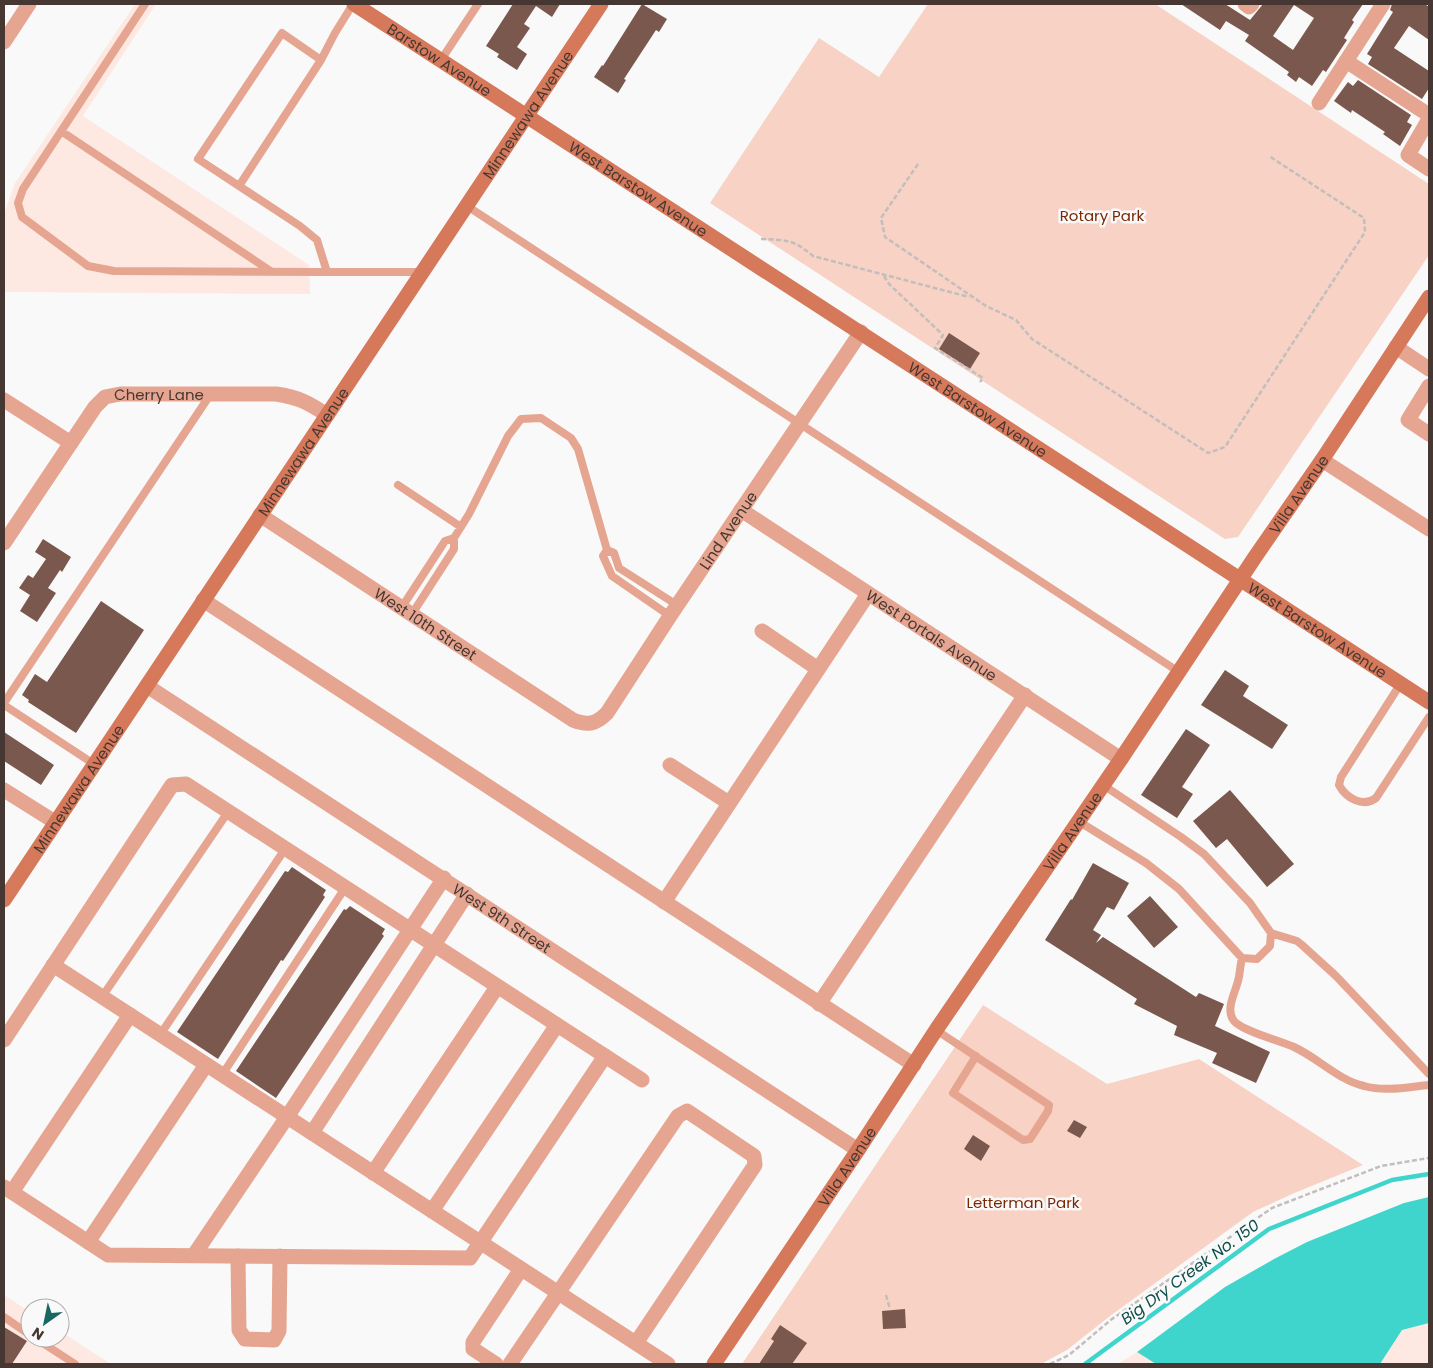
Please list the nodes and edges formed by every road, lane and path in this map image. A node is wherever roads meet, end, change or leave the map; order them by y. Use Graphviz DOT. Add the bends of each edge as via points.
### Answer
graph roads {
  1 [pos="29,4"];
  2 [pos="145,4"];
  3 [pos="354,4"];
  4 [pos="478,4"];
  5 [pos="601,4"];
  6 [pos="1245,4"];
  7 [pos="1252,4"];
  8 [pos="1383,4"];
  9 [pos="4,42"];
  10 [pos="321,60"];
  11 [pos="441,60"];
  12 [pos="1346,61"];
  13 [pos="1319,103"];
  14 [pos="527,115"];
  15 [pos="1429,115"];
  16 [pos="1429,119"];
  17 [pos="61,131"];
  18 [pos="1269,156"];
  19 [pos="918,164"];
  20 [pos="1429,169"];
  21 [pos="239,186"];
  22 [pos="467,206"];
  23 [pos="760,239"];
  24 [pos="272,272"];
  25 [pos="327,272"];
  26 [pos="422,272"];
  27 [pos="884,276"];
  28 [pos="1429,297"];
  29 [pos="973,298"];
  30 [pos="861,332"];
  31 [pos="1396,347"];
  32 [pos="1429,369"];
  33 [pos="980,382"];
  34 [pos="1429,386"];
  35 [pos="210,395"];
  36 [pos="4,400"];
  37 [pos="327,415"];
  38 [pos="800,424"];
  39 [pos="1429,434"];
  40 [pos="71,443"];
  41 [pos="1322,460"];
  42 [pos="398,485"];
  43 [pos="741,510"];
  44 [pos="260,515"];
  45 [pos="461,527"];
  46 [pos="1429,529"];
  47 [pos="454,538"];
  48 [pos="4,543"];
  49 [pos="607,550"];
  50 [pos="1241,579"];
  51 [pos="868,594"];
  52 [pos="203,600"];
  53 [pos="673,610"];
  54 [pos="407,611"];
  55 [pos="762,631"];
  56 [pos="818,670"];
  57 [pos="1179,672"];
  58 [pos="1401,684"];
  59 [pos="147,686"];
  60 [pos="1025,696"];
  61 [pos="1429,702"];
  62 [pos="4,704"];
  63 [pos="1429,717"];
  64 [pos="593,724"];
  65 [pos="1121,759"];
  66 [pos="94,764"];
  67 [pos="670,765"];
  68 [pos="1103,785"];
  69 [pos="4,790"];
  70 [pos="729,803"];
  71 [pos="228,812"];
  72 [pos="1078,821"];
  73 [pos="55,822"];
  74 [pos="285,849"];
  75 [pos="444,878"];
  76 [pos="345,888"];
  77 [pos="467,894"];
  78 [pos="4,900"];
  79 [pos="664,902"];
  80 [pos="409,930"];
  81 [pos="1271,933"];
  82 [pos="433,946"];
  83 [pos="1242,958"];
  84 [pos="52,965"];
  85 [pos="497,987"];
  86 [pos="102,997"];
  87 [pos="820,1004"];
  88 [pos="130,1016"];
  89 [pos="556,1025"];
  90 [pos="936,1030"];
  91 [pos="160,1035"];
  92 [pos="4,1040"];
  93 [pos="605,1056"];
  94 [pos="976,1056"];
  95 [pos="206,1065"];
  96 [pos="914,1065"];
  97 [pos="1429,1074"];
  98 [pos="222,1075"];
  99 [pos="642,1080"];
  100 [pos="1429,1085"];
  101 [pos="287,1117"];
  102 [pos="312,1134"];
  103 [pos="858,1150"];
  104 [pos="1429,1158"];
  105 [pos="374,1173"];
  106 [pos="8,1189"];
  107 [pos="432,1211"];
  108 [pos="88,1242"];
  109 [pos="480,1242"];
  110 [pos="194,1256"];
  111 [pos="238,1256"];
  112 [pos="280,1256"];
  113 [pos="521,1269"];
  114 [pos="558,1293"];
  115 [pos="886,1295"];
  116 [pos="890,1308"];
  117 [pos="4,1317"];
  118 [pos="20,1327"];
  119 [pos="636,1343"];
  120 [pos="50,1348"];
  121 [pos="75,1364"];
  122 [pos="496,1364"];
  123 [pos="510,1364"];
  124 [pos="668,1364"];
  125 [pos="714,1364"];
  126 [pos="1050,1364"];
  1 -- 9 [label="street"];
  2 -- 17 [label="lane"];
  3 -- 10 [label="lane"];
  3 -- 11 [label="main road, Barstow Avenue"];
  4 -- 11 [label="lane"];
  5 -- 14 [label="main road, Minnewawa Avenue"];
  6 -- 7 [label="street" via="1250,7"];
  8 -- 12 [label="street"];
  10 -- 21 [label="lane"];
  10 -- 21 [label="lane" via="282,33 198,159"];
  11 -- 14 [label="main road, Barstow Avenue"];
  12 -- 13 [label="street"];
  12 -- 15 [label="street"];
  14 -- 22 [label="main road, Minnewawa Avenue"];
  14 -- 30 [label="main road, West Barstow Avenue"];
  16 -- 20 [label="street" via="1408,155"];
  17 -- 24 [label="lane"];
  17 -- 24 [label="lane" via="23,189 18,203 22,217 88,266 114,271"];
  18 -- 29 [label="path" via="1364,218 1365,232 1225,447 1208,453 1032,339 1016,320"];
  19 -- 29 [label="path" via="880,218 885,238"];
  21 -- 25 [label="lane" via="318,240"];
  22 -- 26 [label="main road, Minnewawa Avenue"];
  22 -- 38 [label="lane"];
  23 -- 27 [label="path" via="787,240 799,244 814,256"];
  24 -- 25 [label="lane"];
  25 -- 26 [label="lane"];
  26 -- 37 [label="main road, Minnewawa Avenue"];
  27 -- 29 [label="path"];
  27 -- 33 [label="path" via="888,284 943,336 935,348 983,378"];
  28 -- 31 [label="main road, Villa Avenue"];
  30 -- 38 [label="street, Lind Avenue"];
  30 -- 50 [label="main road, West Barstow Avenue"];
  31 -- 32 [label="street"];
  31 -- 41 [label="main road, Villa Avenue"];
  34 -- 39 [label="street" via="1408,420"];
  35 -- 37 [label="street, Cherry Lane" via="290,396 304,400"];
  35 -- 40 [label="street, Cherry Lane" via="120,394 105,397"];
  35 -- 62 [label="lane"];
  36 -- 40 [label="street"];
  37 -- 44 [label="main road, Minnewawa Avenue"];
  38 -- 43 [label="street, Lind Avenue"];
  38 -- 57 [label="lane"];
  40 -- 48 [label="street, Cherry Lane"];
  41 -- 46 [label="street"];
  41 -- 50 [label="main road, Villa Avenue"];
  42 -- 45 [label="lane"];
  43 -- 51 [label="street, West Portals Avenue"];
  43 -- 53 [label="street, Lind Avenue"];
  44 -- 52 [label="main road, Minnewawa Avenue"];
  44 -- 54 [label="street, West 10th Street"];
  45 -- 47 [label="lane"];
  45 -- 49 [label="lane" via="508,436 521,420 541,418 571,438 578,449"];
  47 -- 54 [label="lane" via="446,542"];
  47 -- 54 [label="lane" via="454,549"];
  49 -- 53 [label="lane" via="614,553 619,568"];
  49 -- 53 [label="lane" via="603,556 612,576"];
  50 -- 57 [label="main road, Villa Avenue"];
  50 -- 58 [label="main road, West Barstow Avenue"];
  51 -- 56 [label="street"];
  51 -- 60 [label="street, West Portals Avenue"];
  52 -- 59 [label="main road, Minnewawa Avenue"];
  52 -- 79 [label="street"];
  53 -- 64 [label="street, Lind Avenue" via="607,713"];
  54 -- 64 [label="street, West 10th Street" via="573,720"];
  55 -- 56 [label="street"];
  56 -- 70 [label="street"];
  57 -- 65 [label="main road, Villa Avenue"];
  58 -- 61 [label="main road, West Barstow Avenue"];
  58 -- 63 [label="lane" via="1341,777 1339,785 1342,791 1361,803 1370,803 1376,798"];
  59 -- 66 [label="main road, Minnewawa Avenue"];
  59 -- 75 [label="street, West 9th Street"];
  60 -- 65 [label="street, West Portals Avenue"];
  60 -- 87 [label="street"];
  62 -- 66 [label="lane"];
  65 -- 68 [label="main road, Villa Avenue"];
  66 -- 73 [label="main road, Minnewawa Avenue"];
  67 -- 70 [label="street"];
  68 -- 72 [label="main road, Villa Avenue"];
  68 -- 81 [label="lane" via="1204,854 1250,903"];
  69 -- 73 [label="street"];
  70 -- 79 [label="street"];
  71 -- 74 [label="street"];
  71 -- 84 [label="street" via="186,784 172,785"];
  71 -- 86 [label="lane"];
  72 -- 83 [label="lane" via="1146,863 1179,889"];
  72 -- 90 [label="main road, Villa Avenue"];
  73 -- 78 [label="main road, Minnewawa Avenue"];
  74 -- 76 [label="street"];
  74 -- 91 [label="lane"];
  75 -- 77 [label="street, West 9th Street"];
  75 -- 80 [label="street"];
  76 -- 80 [label="street"];
  76 -- 98 [label="lane"];
  77 -- 82 [label="street"];
  77 -- 103 [label="street, West 9th Street"];
  79 -- 87 [label="street"];
  80 -- 82 [label="street"];
  80 -- 101 [label="street"];
  81 -- 83 [label="lane" via="1270,946 1257,960"];
  81 -- 97 [label="lane" via="1302,945"];
  82 -- 85 [label="street"];
  82 -- 102 [label="street"];
  83 -- 100 [label="lane" via="1230,1013 1234,1021 1244,1028 1305,1052 1348,1081 1364,1086 1382,1089"];
  84 -- 86 [label="street"];
  84 -- 92 [label="street"];
  85 -- 89 [label="street"];
  85 -- 105 [label="street"];
  86 -- 88 [label="street"];
  87 -- 96 [label="street"];
  88 -- 91 [label="street"];
  88 -- 106 [label="street"];
  89 -- 93 [label="street"];
  89 -- 107 [label="street"];
  90 -- 94 [label="lane"];
  90 -- 96 [label="main road, Villa Avenue"];
  91 -- 95 [label="street"];
  93 -- 99 [label="street"];
  93 -- 109 [label="street"];
  94 -- 94 [label="lane" via="1049,1105 1030,1139 1023,1140 953,1093"];
  95 -- 98 [label="street"];
  95 -- 108 [label="street"];
  96 -- 103 [label="main road, Villa Avenue"];
  98 -- 101 [label="street"];
  101 -- 102 [label="street"];
  101 -- 110 [label="street"];
  102 -- 105 [label="street"];
  103 -- 125 [label="main road, Villa Avenue"];
  104 -- 126 [label="path" via="1381,1166 1272,1208 1112,1319 1069,1355"];
  105 -- 107 [label="street"];
  106 -- 108 [label="street"];
  107 -- 109 [label="street"];
  108 -- 110 [label="street" via="108,1255"];
  109 -- 112 [label="street" via="470,1258"];
  109 -- 113 [label="street"];
  110 -- 111 [label="street"];
  111 -- 112 [label="street"];
  111 -- 112 [label="street" via="239,1330 245,1339 274,1340 279,1331"];
  113 -- 114 [label="street"];
  113 -- 122 [label="street" via="473,1342 473,1349"];
  114 -- 119 [label="street"];
  114 -- 119 [label="street" via="678,1116 687,1111 754,1156 755,1165"];
  114 -- 123 [label="street"];
  115 -- 116 [label="path"];
  117 -- 118 [label="lane"];
  119 -- 124 [label="street"];
  120 -- 121 [label="lane"];
}
